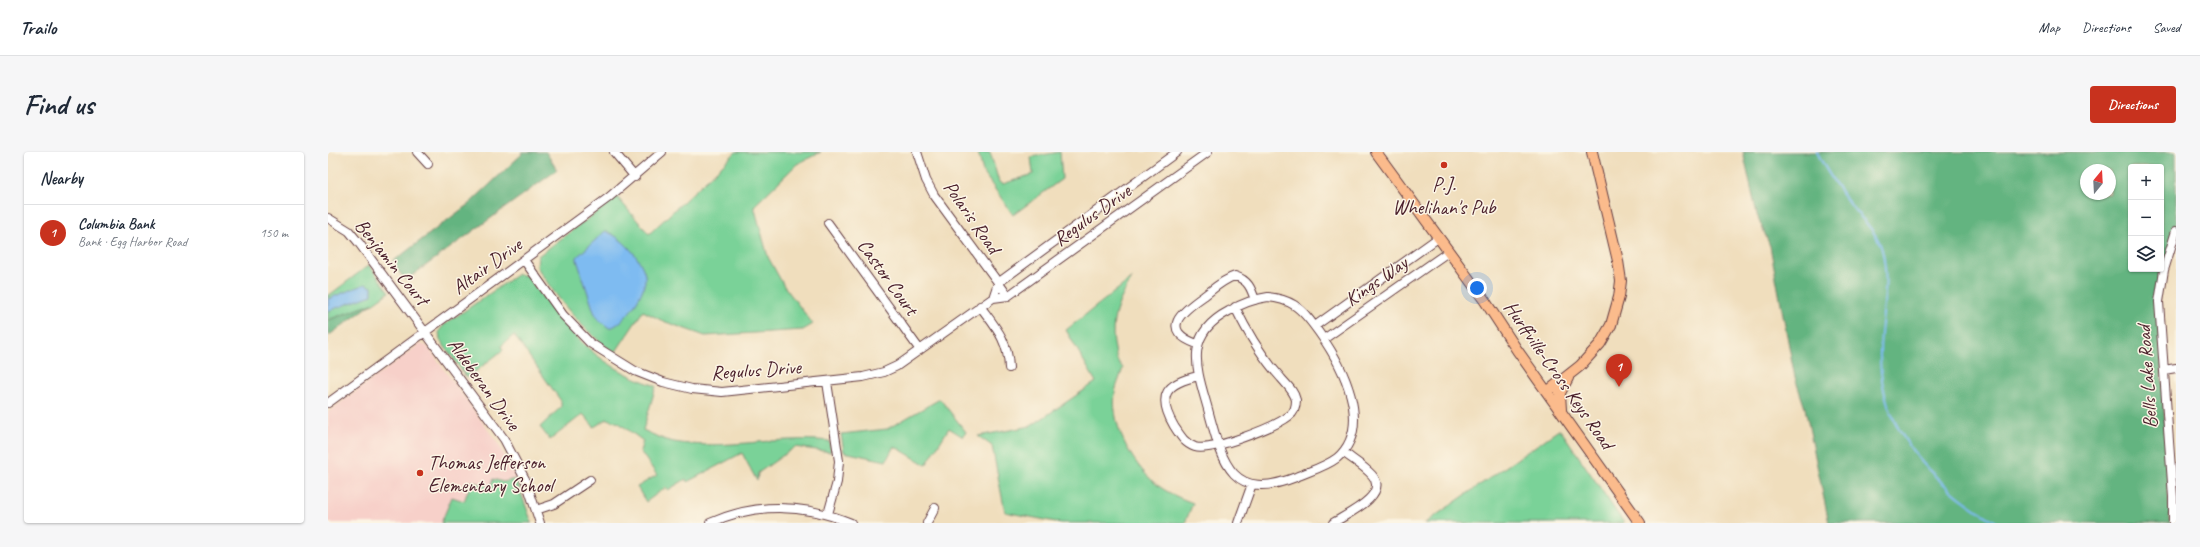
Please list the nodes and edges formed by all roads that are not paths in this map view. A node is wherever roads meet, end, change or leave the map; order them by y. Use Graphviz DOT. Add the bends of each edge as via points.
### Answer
graph roads {
  1 [pos="417,152"];
  2 [pos="614,152"];
  3 [pos="662,152"];
  4 [pos="917,152"];
  5 [pos="1177,152"];
  6 [pos="1208,152"];
  7 [pos="1376,152"];
  8 [pos="1592,152"];
  9 [pos="428,164"];
  10 [pos="635,177"];
  11 [pos="328,218"];
  12 [pos="828,223"];
  13 [pos="2176,231"];
  14 [pos="1438,238"];
  15 [pos="1448,252"];
  16 [pos="524,260"];
  17 [pos="998,283"];
  18 [pos="1008,296"];
  19 [pos="993,298"];
  20 [pos="1255,300"];
  21 [pos="980,306"];
  22 [pos="1235,307"];
  23 [pos="1315,326"];
  24 [pos="425,332"];
  25 [pos="1324,339"];
  26 [pos="1197,344"];
  27 [pos="920,350"];
  28 [pos="1009,368"];
  29 [pos="2176,368"];
  30 [pos="1576,370"];
  31 [pos="2164,370"];
  32 [pos="1199,376"];
  33 [pos="827,382"];
  34 [pos="1547,392"];
  35 [pos="328,403"];
  36 [pos="1562,412"];
  37 [pos="1217,445"];
  38 [pos="1343,452"];
  39 [pos="590,480"];
  40 [pos="1252,484"];
  41 [pos="935,508"];
  42 [pos="2174,508"];
  43 [pos="536,510"];
  44 [pos="828,514"];
  45 [pos="540,523"];
  46 [pos="710,523"];
  47 [pos="851,523"];
  48 [pos="927,523"];
  49 [pos="1238,523"];
  50 [pos="1333,523"];
  51 [pos="1640,523"];
  52 [pos="2173,523"];
  1 -- 9 [label="street"];
  2 -- 10 [label="street"];
  3 -- 10 [label="street, Altair Drive"];
  4 -- 17 [label="street, Polaris Road" via="934,195"];
  5 -- 17 [label="street, Regulus Drive"];
  6 -- 18 [label="street, Regulus Drive"];
  7 -- 14 [label="main road, Hurffville-Cross Keys Road"];
  8 -- 30 [label="main road" via="1617,251 1620,290 1614,316 1606,334"];
  10 -- 16 [label="street, Altair Drive"];
  11 -- 24 [label="street, Benjamin Court" via="349,231"];
  12 -- 27 [label="street, Castor Court"];
  13 -- 31 [label="street, Bells Lake Road" via="2159,296"];
  14 -- 15 [label="main road, Hurffville-Cross Keys Road"];
  14 -- 23 [label="street, Kings Way"];
  15 -- 25 [label="street, Kings Way"];
  15 -- 34 [label="main road, Hurffville-Cross Keys Road"];
  16 -- 24 [label="street, Altair Drive"];
  16 -- 33 [label="street, Regulus Drive" via="563,315 580,334 611,357 648,376 692,389 722,392"];
  17 -- 18 [label="street, Polaris Road"];
  17 -- 19 [label="street"];
  18 -- 19 [label="street, Regulus Drive"];
  19 -- 21 [label="street, Regulus Drive"];
  20 -- 22 [label="street"];
  20 -- 23 [label="street" via="1275,298 1291,303"];
  20 -- 26 [label="street" via="1245,280 1235,276 1184,310 1177,320 1177,329 1183,339"];
  21 -- 27 [label="street, Regulus Drive"];
  21 -- 28 [label="street" via="1003,338 1008,352"];
  22 -- 26 [label="street" via="1212,322"];
  22 -- 37 [label="street" via="1256,348 1292,391 1296,406 1292,413 1283,419"];
  23 -- 25 [label="street"];
  24 -- 35 [label="street, Altair Drive"];
  24 -- 43 [label="street, Aldeberan Drive" via="504,440 521,469"];
  25 -- 38 [label="street" via="1341,368 1351,397 1352,428"];
  26 -- 32 [label="street"];
  27 -- 33 [label="street, Regulus Drive" via="884,372"];
  29 -- 31 [label="street"];
  30 -- 34 [label="main road"];
  30 -- 36 [label="main road" via="1566,380 1560,393"];
  31 -- 42 [label="street, Bells Lake Road"];
  32 -- 37 [label="street"];
  32 -- 37 [label="street" via="1173,385 1167,394 1165,409 1188,444 1198,448"];
  33 -- 44 [label="street" via="839,461 837,482"];
  34 -- 36 [label="main road, Hurffville-Cross Keys Road"];
  36 -- 51 [label="main road, Hurffville-Cross Keys Road"];
  37 -- 40 [label="street" via="1230,471"];
  38 -- 40 [label="street" via="1324,466 1281,483 1267,486"];
  38 -- 50 [label="street" via="1372,474 1377,490 1369,500"];
  39 -- 43 [label="street" via="554,504"];
  40 -- 49 [label="street"];
  41 -- 48 [label="street"];
  42 -- 52 [label="street, Bells Lake Road"];
  43 -- 45 [label="street, Aldeberan Drive"];
  44 -- 46 [label="street" via="773,506 740,512"];
  44 -- 47 [label="street"];
}
